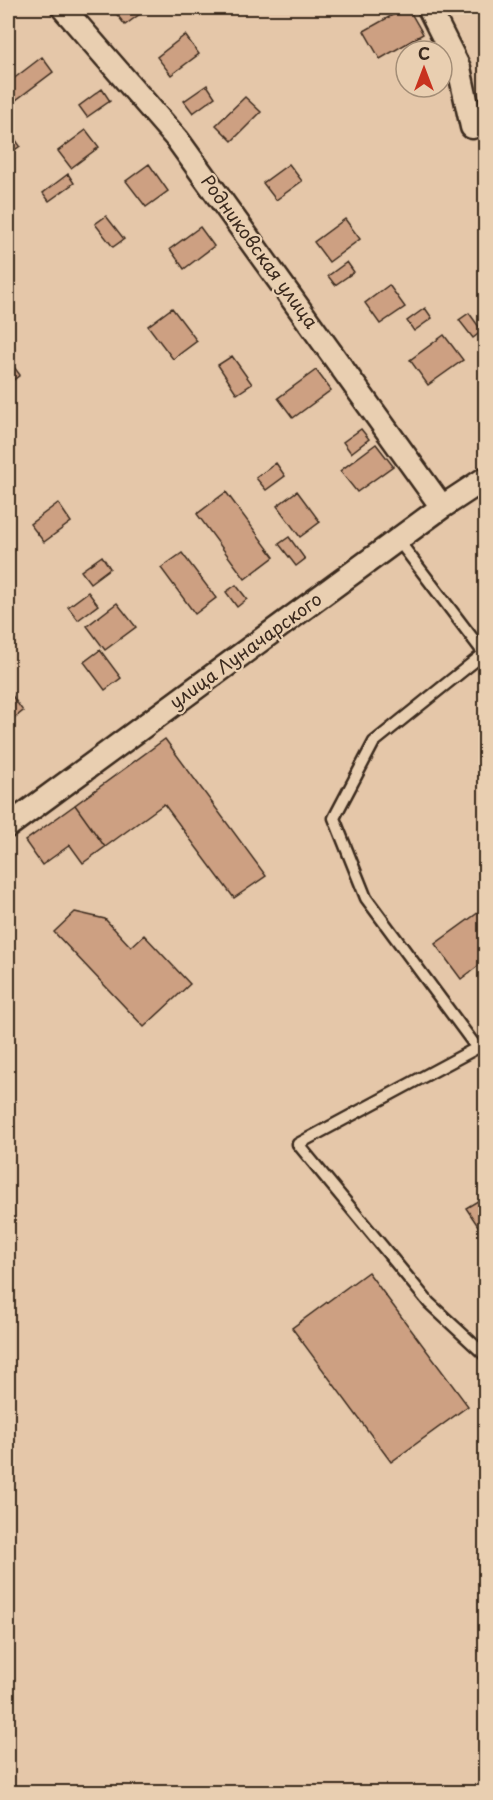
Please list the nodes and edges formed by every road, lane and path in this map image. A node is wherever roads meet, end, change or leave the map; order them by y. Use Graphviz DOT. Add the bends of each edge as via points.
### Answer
graph roads {
  1 [pos="63,8"];
  2 [pos="429,8"];
  3 [pos="472,127"];
  4 [pos="486,478"];
  5 [pos="442,507"];
  6 [pos="398,540"];
  7 [pos="485,654"];
  8 [pos="9,822"];
  9 [pos="481,1046"];
  10 [pos="486,1356"];
  1 -- 5 [label="street, Родниковская улица" via="177,139"];
  2 -- 3 [label="street" via="459,68"];
  4 -- 5 [label="street, улица Луначарского"];
  5 -- 6 [label="street, улица Луначарского"];
  6 -- 7 [label="lane"];
  6 -- 8 [label="street, улица Луначарского"];
  7 -- 9 [label="lane" via="374,741 334,818 366,898"];
  9 -- 10 [label="lane" via="298,1144 429,1303"];
}
